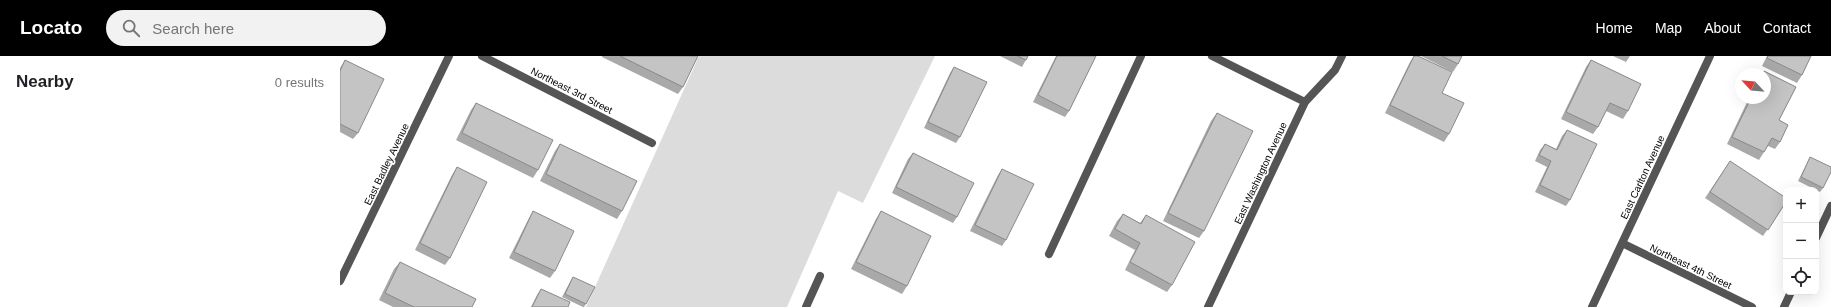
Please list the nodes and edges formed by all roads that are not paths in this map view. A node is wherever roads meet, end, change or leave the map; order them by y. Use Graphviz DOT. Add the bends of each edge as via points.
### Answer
graph roads {
  1 [pos="449,56"];
  2 [pos="482,56"];
  3 [pos="1141,56"];
  4 [pos="1212,56"];
  5 [pos="1342,56"];
  6 [pos="1710,56"];
  7 [pos="1305,102"];
  8 [pos="652,142"];
  9 [pos="1831,206"];
  10 [pos="1819,232"];
  11 [pos="1622,243"];
  12 [pos="1049,254"];
  13 [pos="820,276"];
  14 [pos="340,281"];
  15 [pos="1790,295"];
  16 [pos="806,307"];
  17 [pos="1208,307"];
  18 [pos="1592,307"];
  19 [pos="1752,307"];
  20 [pos="1784,307"];
  1 -- 14 [label="street, East Badley Avenue"];
  2 -- 8 [label="street, Northeast 3rd Street"];
  3 -- 12 [label="street"];
  4 -- 7 [label="street"];
  5 -- 7 [label="street, East Washington Avenue" via="1335,70"];
  6 -- 11 [label="street, East Carlton Avenue"];
  7 -- 17 [label="street, East Washington Avenue"];
  9 -- 10 [label="street"];
  11 -- 18 [label="street, East Carlton Avenue"];
  11 -- 19 [label="street, Northeast 4th Street"];
  13 -- 16 [label="street"];
  15 -- 20 [label="street"];
}
